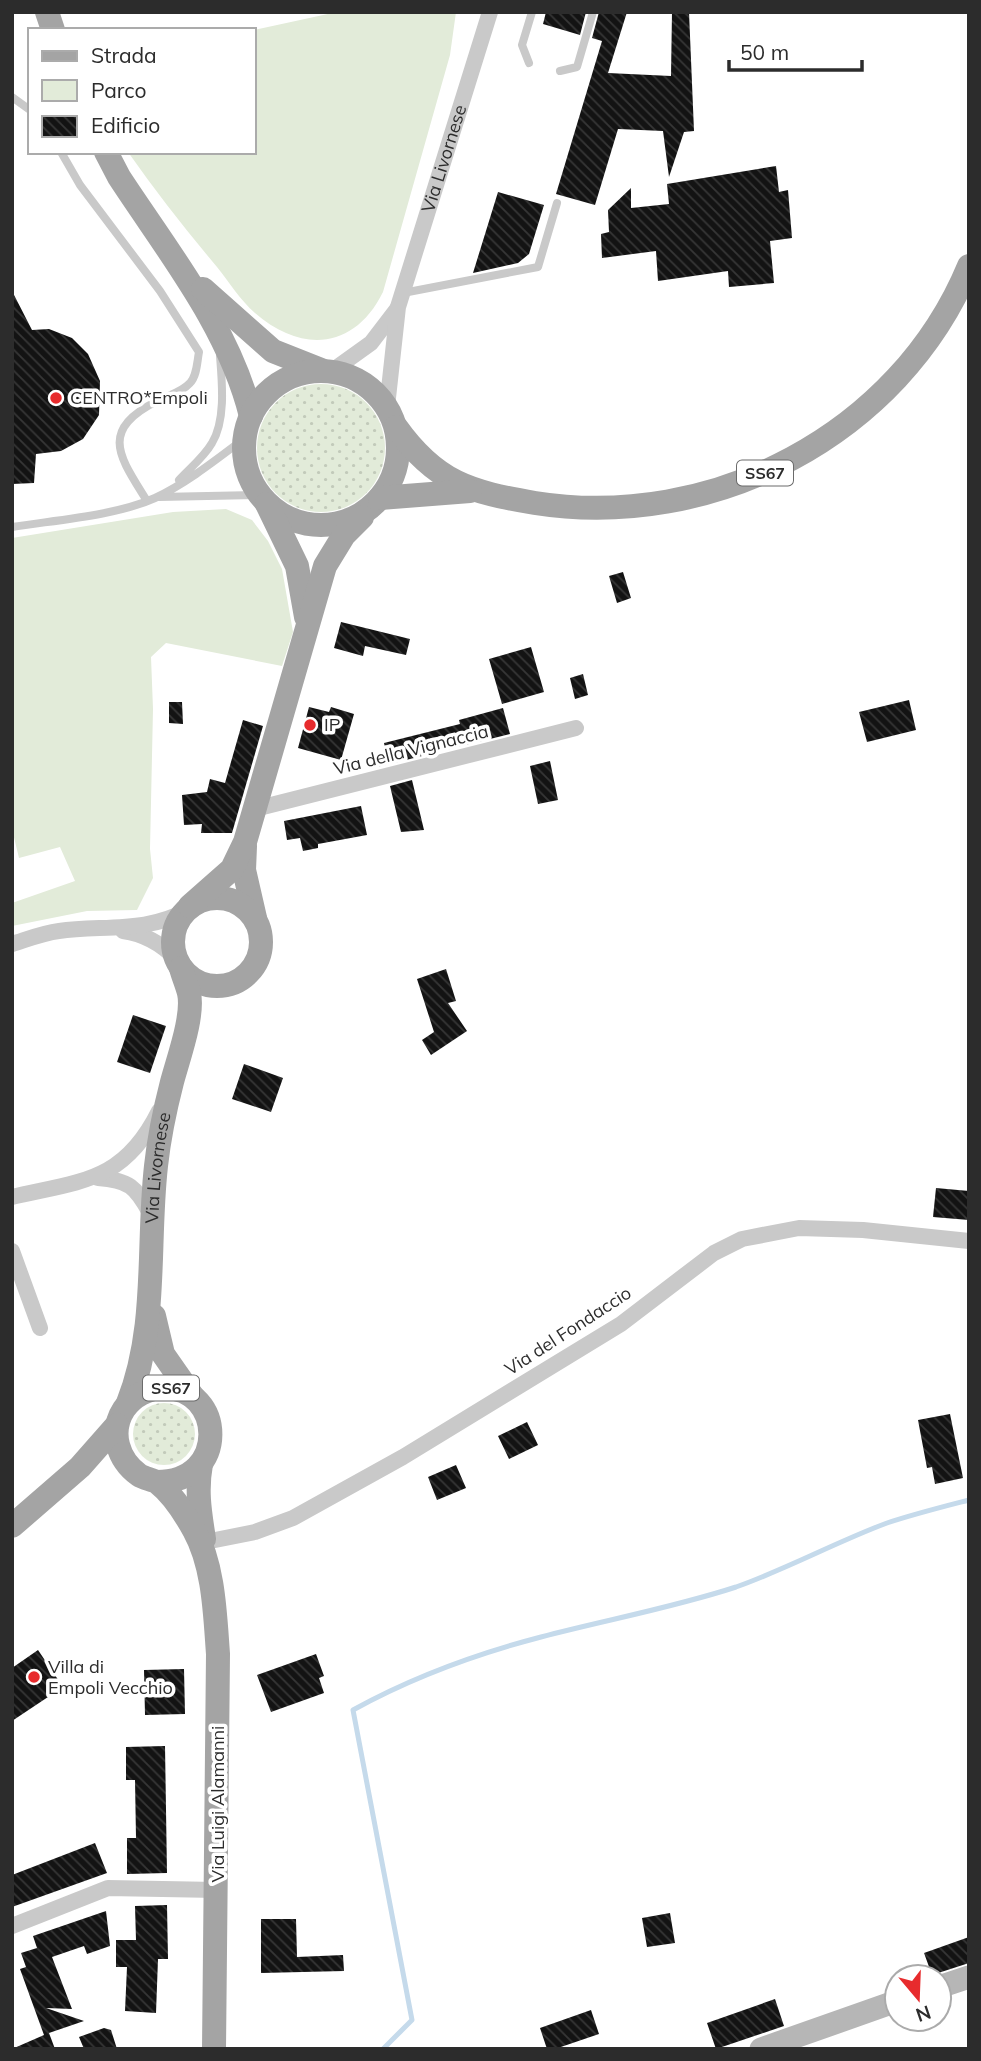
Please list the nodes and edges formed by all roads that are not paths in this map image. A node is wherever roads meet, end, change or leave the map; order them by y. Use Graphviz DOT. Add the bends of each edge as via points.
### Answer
graph roads {
  1 [pos="532,12"];
  2 [pos="593,12"];
  3 [pos="490,14"];
  4 [pos="529,63"];
  5 [pos="560,71"];
  6 [pos="12,97"];
  7 [pos="28,109"];
  8 [pos="62,154"];
  9 [pos="107,154"];
  10 [pos="557,203"];
  11 [pos="173,259"];
  12 [pos="969,266"];
  13 [pos="401,300"];
  14 [pos="217,329"];
  15 [pos="327,371"];
  16 [pos="392,417"];
  17 [pos="248,427"];
  18 [pos="474,490"];
  19 [pos="168,491"];
  20 [pos="156,497"];
  21 [pos="262,498"];
  22 [pos="147,501"];
  23 [pos="375,503"];
  24 [pos="12,527"];
  25 [pos="307,626"];
  26 [pos="576,728"];
  27 [pos="255,809"];
  28 [pos="245,842"];
  29 [pos="189,908"];
  30 [pos="255,918"];
  31 [pos="103,928"];
  32 [pos="12,944"];
  33 [pos="178,963"];
  34 [pos="234,984"];
  35 [pos="184,1040"];
  36 [pos="171,1084"];
  37 [pos="92,1178"];
  38 [pos="12,1197"];
  39 [pos="152,1216"];
  40 [pos="969,1241"];
  41 [pos="12,1251"];
  42 [pos="151,1298"];
  43 [pos="40,1328"];
  44 [pos="192,1397"];
  45 [pos="123,1414"];
  46 [pos="201,1464"];
  47 [pos="157,1482"];
  48 [pos="12,1526"];
  49 [pos="205,1551"];
  50 [pos="217,1890"];
  51 [pos="12,1926"];
  52 [pos="883,2006"];
  53 [pos="215,2021"];
  54 [pos="214,2049"];
  55 [pos="223,2049"];
  56 [pos="761,2049"];
  1 -- 4 [label="lane" via="522,45"];
  2 -- 5 [label="lane" via="577,67"];
  3 -- 13 [label="street, Via Livornese / SS67"];
  6 -- 7 [label="lane"];
  8 -- 22 [label="lane" via="199,352 192,382 139,411 120,431 123,463"];
  9 -- 11 [label="main road"];
  10 -- 13 [label="lane" via="538,267"];
  11 -- 14 [label="main road"];
  11 -- 15 [label="main road" via="273,351"];
  12 -- 18 [label="main road, SS67" via="921,348 878,397 812,448 763,474 671,503 613,508 547,505"];
  13 -- 15 [label="street, Via Livornese / SS67" via="371,344"];
  13 -- 16 [label="street, Via Livornese / SS67"];
  14 -- 17 [label="main road" via="243,386"];
  14 -- 19 [label="lane" via="220,411 216,436"];
  15 -- 16 [label="main road, SS67" via="354,377 373,390"];
  15 -- 17 [label="main road, Via Livornese / SS67" via="300,373 280,383 263,397"];
  16 -- 18 [label="main road, SS67" via="425,462"];
  16 -- 23 [label="main road, Via Livornese / SS67" via="399,442 395,472"];
  17 -- 19 [label="lane"];
  17 -- 21 [label="main road, Via Livornese / SS67" via="245,460"];
  18 -- 23 [label="main road, SS67"];
  19 -- 20 [label="lane"];
  20 -- 21 [label="lane"];
  20 -- 22 [label="lane"];
  21 -- 23 [label="main road, SS67" via="283,515 312,525 342,523"];
  21 -- 25 [label="main road, Via Livornese / SS67" via="297,566"];
  22 -- 24 [label="lane"];
  23 -- 25 [label="main road, Via Livornese / SS67" via="324,566"];
  25 -- 27 [label="main road, Via Livornese / SS67"];
  26 -- 27 [label="street, Via della Vignaccia"];
  27 -- 28 [label="main road, Via Livornese / SS67"];
  28 -- 29 [label="main road, Via Livornese / SS67" via="232,869"];
  28 -- 30 [label="main road, Via Livornese / SS67" via="244,870"];
  29 -- 30 [label="main road" via="218,897 245,907"];
  29 -- 31 [label="street" via="164,921"];
  29 -- 33 [label="main road, Via Livornese / SS67" via="174,933"];
  30 -- 34 [label="main road, Via Livornese / SS67" via="262,943 260,955 254,967"];
  31 -- 32 [label="street" via="59,931"];
  31 -- 33 [label="street" via="134,932 156,942"];
  33 -- 34 [label="main road" via="205,985"];
  33 -- 35 [label="main road, Via Livornese / SS67" via="189,994"];
  34 -- 35 [label="main road, Via Livornese / SS67" via="209,1001"];
  35 -- 36 [label="main road, Via Livornese / SS67"];
  36 -- 37 [label="street" via="132,1153"];
  36 -- 39 [label="main road, Via Livornese / SS67" via="156,1163"];
  37 -- 38 [label="street"];
  37 -- 39 [label="street" via="127,1183"];
  39 -- 42 [label="main road, Via Livornese / SS67"];
  40 -- 49 [label="street, Via del Fondaccio" via="799,1228 742,1239 714,1253 621,1324 403,1457 293,1518"];
  41 -- 43 [label="street"];
  42 -- 44 [label="main road, Via Livornese / SS67" via="163,1354"];
  42 -- 45 [label="main road, Via Livornese / SS67" via="142,1362"];
  44 -- 45 [label="main road, Via Livornese / SS67" via="180,1390 159,1388 139,1394"];
  44 -- 46 [label="main road, Via Livornese / SS67" via="203,1408 210,1429 208,1451"];
  45 -- 47 [label="main road, Via Livornese / SS67" via="116,1440 121,1455 130,1468"];
  45 -- 48 [label="main road, Via Livornese" via="80,1467"];
  46 -- 47 [label="main road" via="181,1479"];
  46 -- 49 [label="main road, Via Luigi Alamanni" via="197,1501"];
  47 -- 49 [label="main road, Via Luigi Alamanni" via="173,1498"];
  49 -- 50 [label="main road, Via Luigi Alamanni" via="218,1654"];
  50 -- 51 [label="street" via="108,1888"];
  50 -- 53 [label="main road, Via Luigi Alamanni"];
  52 -- 56 [label="main road"];
  53 -- 54 [label="main road, Via Luigi Alamanni"];
  53 -- 55 [label="main road"];
}
